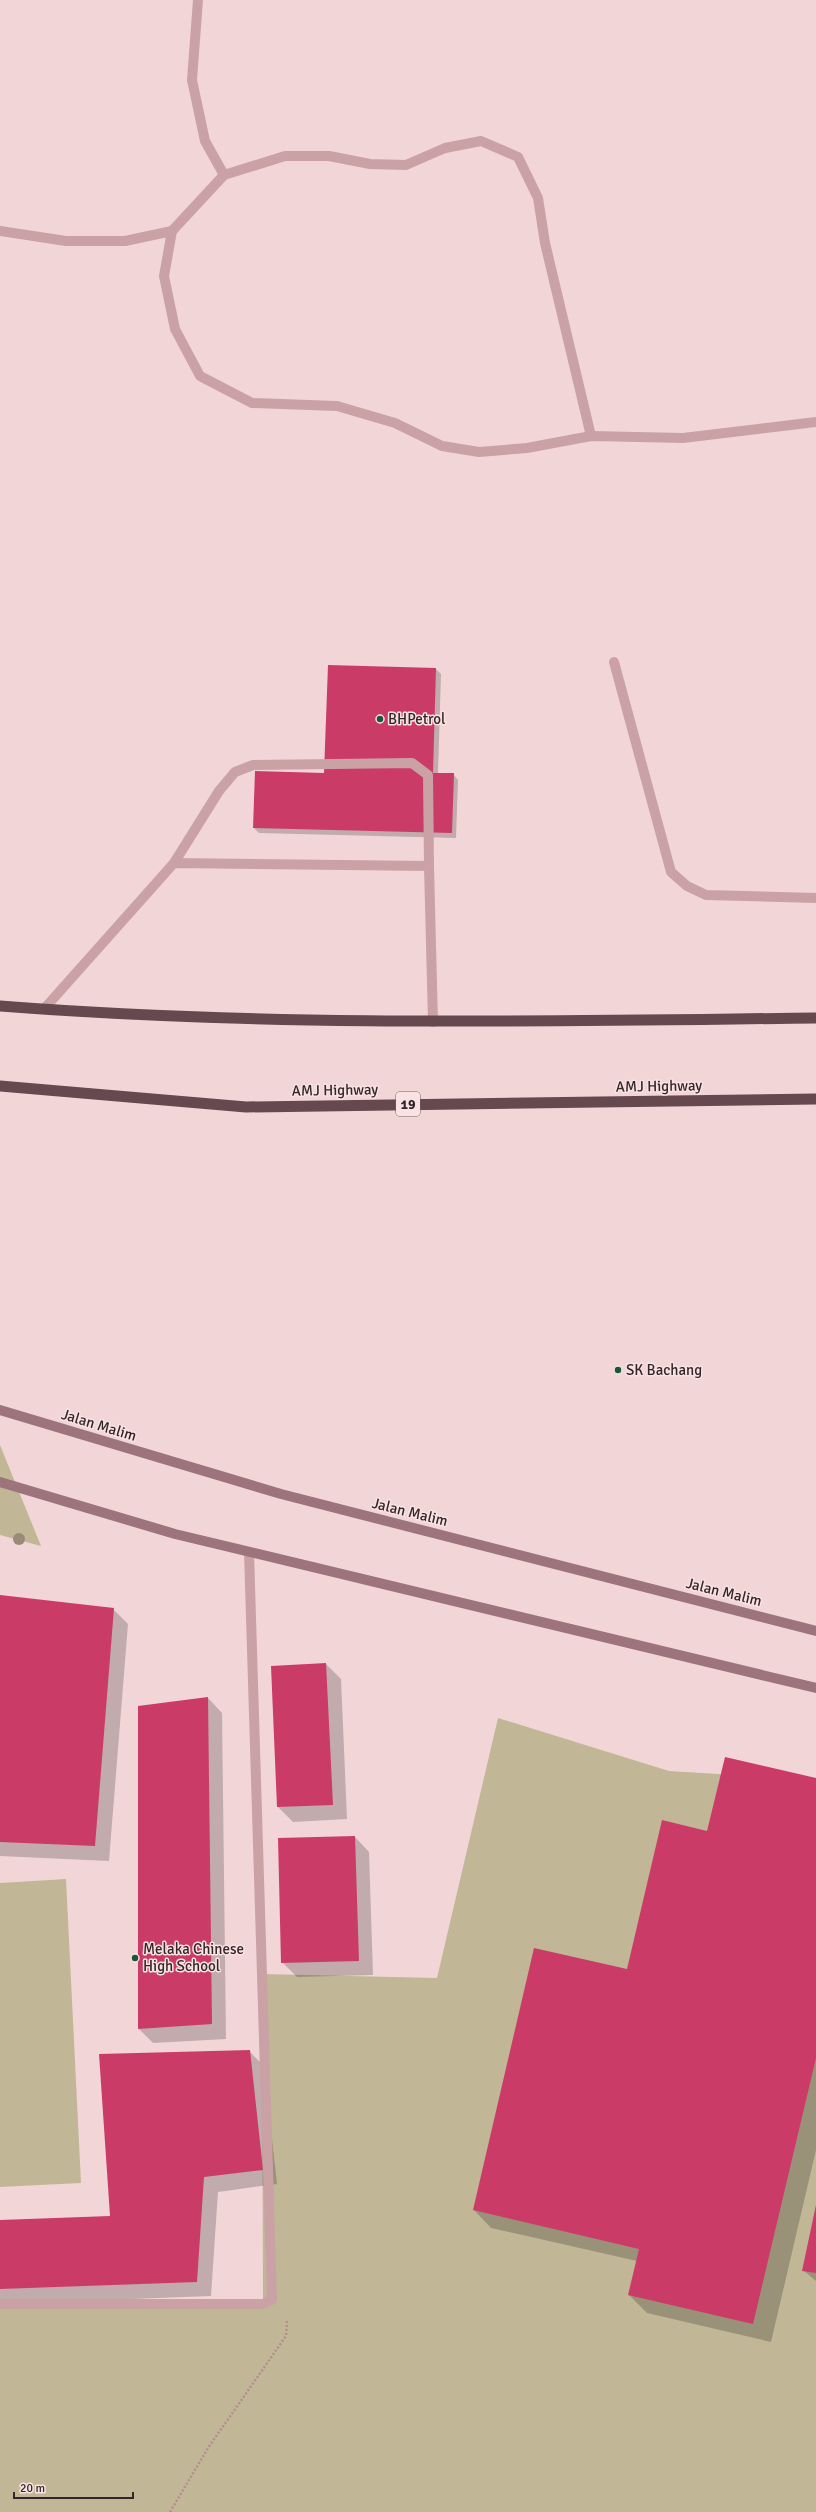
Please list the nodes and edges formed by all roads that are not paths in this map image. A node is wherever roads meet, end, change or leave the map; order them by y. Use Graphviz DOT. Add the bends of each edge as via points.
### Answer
graph roads {
  1 [pos="198,0"];
  2 [pos="224,175"];
  3 [pos="0,231"];
  4 [pos="172,231"];
  5 [pos="816,422"];
  6 [pos="591,436"];
  7 [pos="614,662"];
  8 [pos="174,863"];
  9 [pos="428,866"];
  10 [pos="816,898"];
  11 [pos="0,1006"];
  12 [pos="44,1009"];
  13 [pos="816,1018"];
  14 [pos="433,1022"];
  15 [pos="0,1086"];
  16 [pos="816,1099"];
  17 [pos="0,1410"];
  18 [pos="0,1482"];
  19 [pos="249,1552"];
  20 [pos="816,1631"];
  21 [pos="816,1688"];
  22 [pos="0,2304"];
  1 -- 2 [label="street" via="192,80 205,141"];
  2 -- 4 [label="street"];
  2 -- 6 [label="street" via="285,156 329,156 370,164 406,165 445,148 481,141 518,157 538,198 545,243"];
  3 -- 4 [label="street" via="66,241 125,241"];
  4 -- 6 [label="street" via="164,276 175,329 200,376 252,403 337,406 395,423 442,446 479,452 527,448"];
  5 -- 6 [label="street" via="683,438"];
  7 -- 10 [label="street" via="671,872 687,886 706,894"];
  8 -- 9 [label="street"];
  8 -- 9 [label="street" via="235,772 253,765 412,763 428,775"];
  8 -- 12 [label="street"];
  9 -- 14 [label="street"];
  11 -- 12 [label="highway"];
  12 -- 14 [label="highway" via="212,1018"];
  13 -- 14 [label="highway"];
  15 -- 16 [label="highway, AMJ Highway / 19" via="246,1107"];
  17 -- 20 [label="main road, Jalan Malim" via="281,1494"];
  18 -- 19 [label="main road" via="174,1534"];
  19 -- 21 [label="main road"];
  19 -- 22 [label="street" via="272,2300 263,2304"];
}
